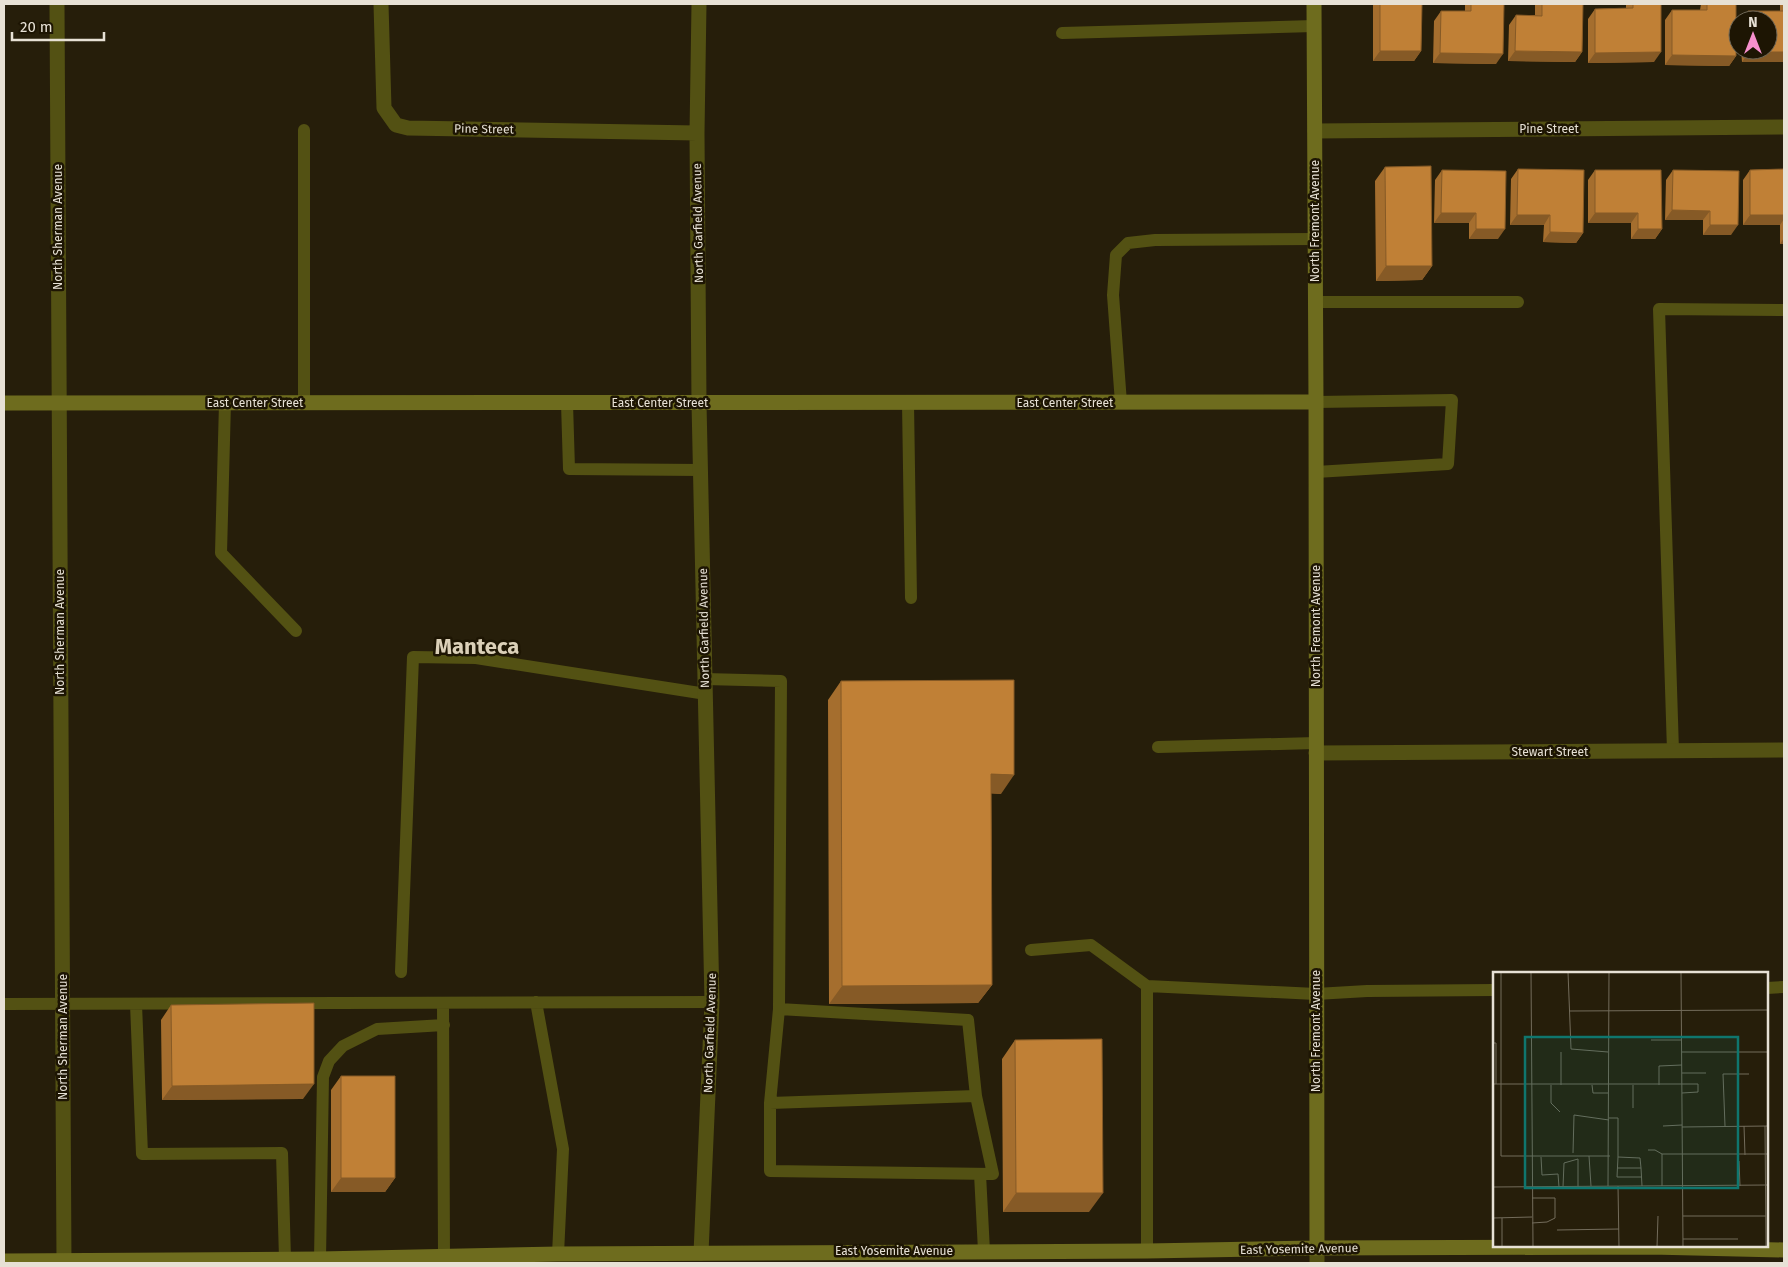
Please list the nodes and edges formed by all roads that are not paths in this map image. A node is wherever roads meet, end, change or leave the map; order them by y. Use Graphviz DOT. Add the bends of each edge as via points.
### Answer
graph roads {
  1 [pos="57,4"];
  2 [pos="381,4"];
  3 [pos="699,4"];
  4 [pos="1314,4"];
  5 [pos="1314,26"];
  6 [pos="1062,33"];
  7 [pos="1784,127"];
  8 [pos="304,130"];
  9 [pos="1315,131"];
  10 [pos="697,133"];
  11 [pos="1316,239"];
  12 [pos="1316,302"];
  13 [pos="1518,302"];
  14 [pos="1784,310"];
  15 [pos="1316,402"];
  16 [pos="4,403"];
  17 [pos="58,403"];
  18 [pos="225,403"];
  19 [pos="304,403"];
  20 [pos="567,403"];
  21 [pos="699,403"];
  22 [pos="908,403"];
  23 [pos="1121,403"];
  24 [pos="701,470"];
  25 [pos="1316,472"];
  26 [pos="911,598"];
  27 [pos="296,631"];
  28 [pos="706,686"];
  29 [pos="1158,747"];
  30 [pos="1316,748"];
  31 [pos="1784,750"];
  32 [pos="1673,751"];
  33 [pos="1031,950"];
  34 [pos="401,972"];
  35 [pos="1147,986"];
  36 [pos="1768,988"];
  37 [pos="1784,988"];
  38 [pos="1493,990"];
  39 [pos="1316,994"];
  40 [pos="536,1002"];
  41 [pos="712,1002"];
  42 [pos="444,1003"];
  43 [pos="4,1004"];
  44 [pos="63,1004"];
  45 [pos="136,1004"];
  46 [pos="779,1009"];
  47 [pos="444,1025"];
  48 [pos="976,1096"];
  49 [pos="770,1102"];
  50 [pos="980,1174"];
  51 [pos="1147,1250"];
  52 [pos="1784,1250"];
  53 [pos="984,1251"];
  54 [pos="702,1253"];
  55 [pos="558,1254"];
  56 [pos="444,1256"];
  57 [pos="1317,1256"];
  58 [pos="778,1257"];
  59 [pos="285,1259"];
  60 [pos="320,1259"];
  61 [pos="4,1261"];
  62 [pos="64,1262"];
  1 -- 17 [label="street, North Sherman Avenue"];
  2 -- 10 [label="street, Pine Street" via="384,108 396,124 408,128"];
  3 -- 10 [label="street, North Garfield Avenue"];
  4 -- 5 [label="street, North Fremont Avenue"];
  5 -- 6 [label="lane"];
  5 -- 9 [label="street, North Fremont Avenue"];
  7 -- 9 [label="street, Pine Street"];
  8 -- 19 [label="lane"];
  9 -- 11 [label="street, North Fremont Avenue"];
  10 -- 21 [label="street, North Garfield Avenue"];
  11 -- 12 [label="street, North Fremont Avenue"];
  11 -- 23 [label="lane" via="1128,243 1116,255 1113,295"];
  12 -- 13 [label="lane"];
  12 -- 15 [label="street, North Fremont Avenue"];
  14 -- 32 [label="lane" via="1659,309"];
  15 -- 23 [label="street, East Center Street"];
  15 -- 25 [label="street, North Fremont Avenue"];
  15 -- 25 [label="lane" via="1452,400 1448,464"];
  16 -- 17 [label="street, East Center Street"];
  17 -- 18 [label="street, East Center Street"];
  17 -- 44 [label="street, North Sherman Avenue"];
  18 -- 19 [label="street, East Center Street"];
  18 -- 27 [label="lane" via="221,553"];
  19 -- 20 [label="street, East Center Street"];
  20 -- 21 [label="street, East Center Street"];
  20 -- 24 [label="lane" via="569,469"];
  21 -- 22 [label="street, East Center Street"];
  21 -- 24 [label="street, North Garfield Avenue"];
  22 -- 23 [label="street, East Center Street"];
  22 -- 26 [label="lane"];
  24 -- 28 [label="street, North Garfield Avenue"];
  25 -- 30 [label="street, North Fremont Avenue"];
  28 -- 34 [label="lane" via="476,658 413,657"];
  28 -- 41 [label="street, North Garfield Avenue"];
  28 -- 46 [label="lane" via="781,681"];
  29 -- 30 [label="lane"];
  30 -- 32 [label="street, Stewart Street"];
  30 -- 39 [label="street, North Fremont Avenue"];
  31 -- 32 [label="street, Stewart Street"];
  33 -- 35 [label="lane" via="1091,945"];
  35 -- 39 [label="lane"];
  35 -- 51 [label="lane"];
  36 -- 37 [label="lane"];
  38 -- 39 [label="lane"];
  39 -- 57 [label="street, North Fremont Avenue"];
  40 -- 41 [label="lane"];
  40 -- 42 [label="lane"];
  40 -- 55 [label="lane" via="562,1149"];
  41 -- 54 [label="street, North Garfield Avenue"];
  42 -- 45 [label="lane"];
  42 -- 47 [label="lane"];
  43 -- 44 [label="lane"];
  44 -- 45 [label="lane"];
  44 -- 62 [label="street, North Sherman Avenue"];
  45 -- 59 [label="lane" via="142,1154 282,1152"];
  46 -- 48 [label="lane" via="968,1020"];
  46 -- 49 [label="lane"];
  47 -- 56 [label="lane"];
  47 -- 60 [label="lane" via="377,1029 343,1046 329,1061 323,1077"];
  48 -- 49 [label="lane"];
  48 -- 50 [label="lane" via="993,1174"];
  49 -- 50 [label="lane" via="770,1171"];
  50 -- 53 [label="lane"];
  51 -- 53 [label="street, East Yosemite Avenue"];
  51 -- 57 [label="street, East Yosemite Avenue"];
  52 -- 57 [label="street, East Yosemite Avenue" via="1651,1248"];
  53 -- 58 [label="street, East Yosemite Avenue"];
  54 -- 55 [label="street, East Yosemite Avenue"];
  54 -- 58 [label="street, East Yosemite Avenue"];
  55 -- 56 [label="street, East Yosemite Avenue"];
  56 -- 60 [label="street, East Yosemite Avenue"];
  59 -- 60 [label="street, East Yosemite Avenue"];
  59 -- 62 [label="street, East Yosemite Avenue"];
  61 -- 62 [label="street, East Yosemite Avenue"];
}
